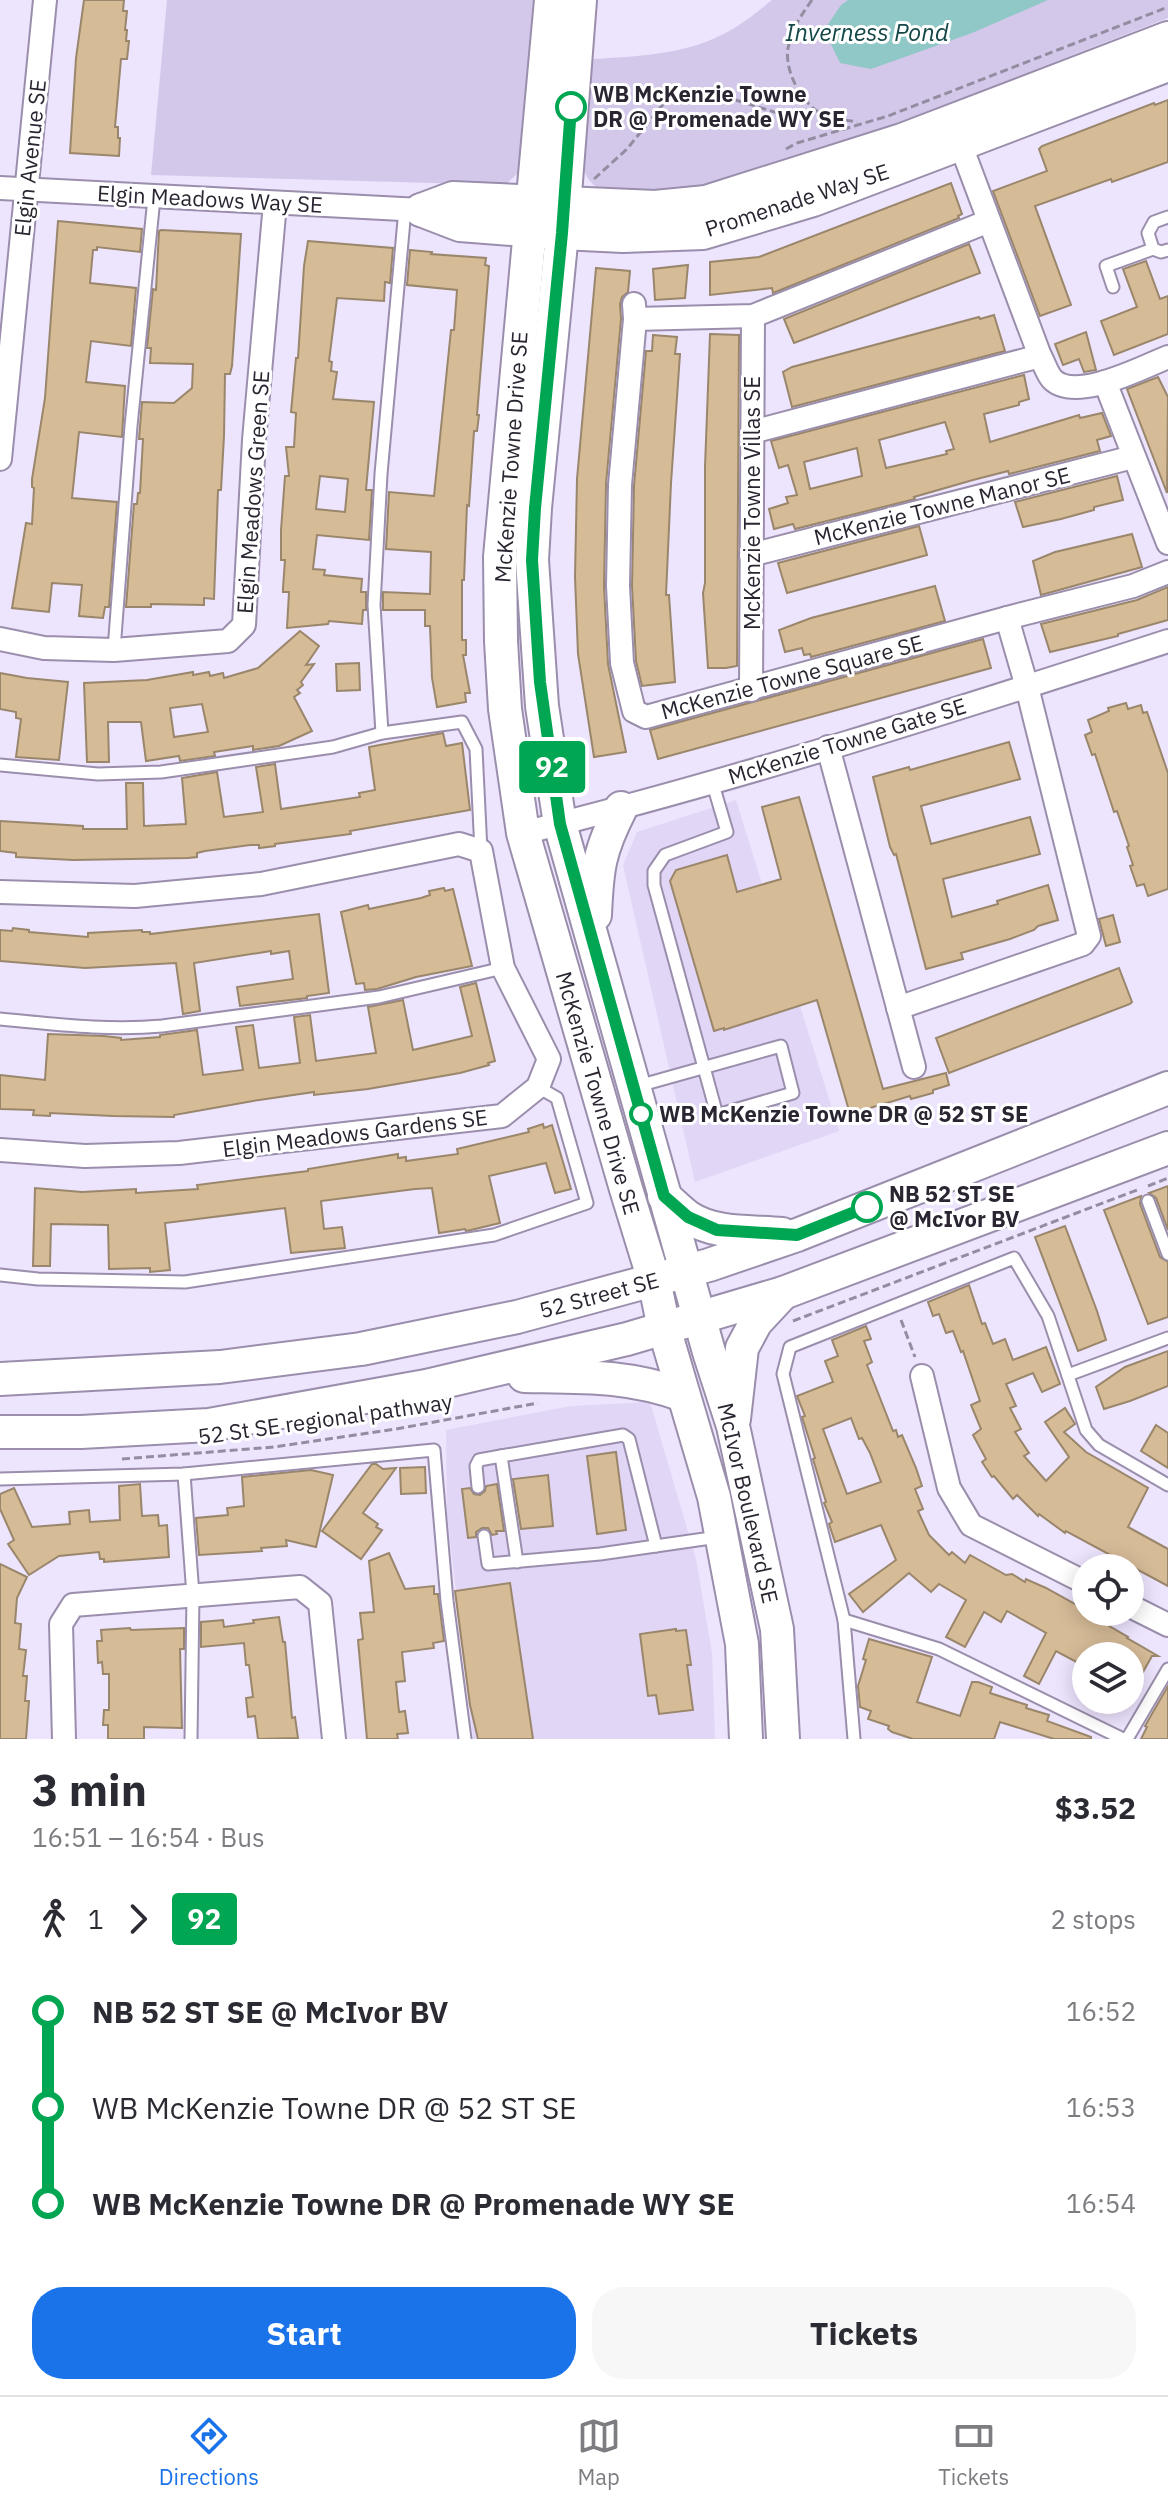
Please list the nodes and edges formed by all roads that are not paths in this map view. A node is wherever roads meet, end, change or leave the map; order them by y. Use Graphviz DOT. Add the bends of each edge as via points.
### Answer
graph roads {
  1 [pos="45,0"];
  2 [pos="551,0"];
  3 [pos="580,0"];
  4 [pos="1168,38"];
  5 [pos="1168,65"];
  6 [pos="960,143"];
  7 [pos="0,188"];
  8 [pos="27,189"];
  9 [pos="154,198"];
  10 [pos="275,203"];
  11 [pos="413,210"];
  12 [pos="547,217"];
  13 [pos="1168,217"];
  14 [pos="989,221"];
  15 [pos="1153,249"];
  16 [pos="1168,250"];
  17 [pos="1113,287"];
  18 [pos="753,316"];
  19 [pos="1040,356"];
  20 [pos="1168,357"];
  21 [pos="1105,382"];
  22 [pos="752,432"];
  23 [pos="1133,457"];
  24 [pos="0,459"];
  25 [pos="1168,543"];
  26 [pos="751,555"];
  27 [pos="1168,572"];
  28 [pos="1007,618"];
  29 [pos="0,639"];
  30 [pos="1168,641"];
  31 [pos="114,650"];
  32 [pos="1027,687"];
  33 [pos="751,690"];
  34 [pos="382,733"];
  35 [pos="828,747"];
  36 [pos="0,765"];
  37 [pos="712,781"];
  38 [pos="621,808"];
  39 [pos="560,824"];
  40 [pos="523,833"];
  41 [pos="481,851"];
  42 [pos="0,892"];
  43 [pos="593,942"];
  44 [pos="503,968"];
  45 [pos="898,1008"];
  46 [pos="0,1019"];
  47 [pos="914,1067"];
  48 [pos="703,1069"];
  49 [pos="538,1087"];
  50 [pos="633,1087"];
  51 [pos="1168,1088"];
  52 [pos="1168,1148"];
  53 [pos="0,1150"];
  54 [pos="664,1196"];
  55 [pos="1148,1201"];
  56 [pos="797,1235"];
  57 [pos="1168,1254"];
  58 [pos="687,1271"];
  59 [pos="0,1275"];
  60 [pos="654,1280"];
  61 [pos="783,1293"];
  62 [pos="700,1317"];
  63 [pos="664,1328"];
  64 [pos="1168,1338"];
  65 [pos="478,1374"];
  66 [pos="1068,1375"];
  67 [pos="922,1376"];
  68 [pos="0,1379"];
  69 [pos="683,1395"];
  70 [pos="733,1426"];
  71 [pos="0,1432"];
  72 [pos="501,1456"];
  73 [pos="184,1474"];
  74 [pos="0,1479"];
  75 [pos="1168,1485"];
  76 [pos="478,1487"];
  77 [pos="484,1536"];
  78 [pos="723,1537"];
  79 [pos="656,1546"];
  80 [pos="517,1562"];
  81 [pos="1072,1576"];
  82 [pos="193,1595"];
  83 [pos="1144,1613"];
  84 [pos="844,1620"];
  85 [pos="1168,1625"];
  86 [pos="1168,1669"];
  87 [pos="64,1739"];
  88 [pos="191,1739"];
  89 [pos="334,1739"];
  90 [pos="465,1739"];
  91 [pos="746,1739"];
  92 [pos="783,1739"];
  93 [pos="854,1739"];
  94 [pos="1125,1739"];
  1 -- 8 [label="street, Elgin Avenue SE"];
  2 -- 12 [label="street, McKenzie Towne Drive SE"];
  3 -- 12 [label="street, McKenzie Towne Drive SE"];
  4 -- 12 [label="street, Promenade Way SE" via="902,140 706,202"];
  5 -- 6 [label="street, Promenade Way SE"];
  6 -- 12 [label="street, Promenade Way SE" via="813,200 703,233 623,236"];
  6 -- 14 [label="street"];
  7 -- 8 [label="street, Elgin Meadows Way SE"];
  8 -- 9 [label="street, Elgin Meadows Way SE"];
  8 -- 24 [label="street, Elgin Avenue SE"];
  9 -- 10 [label="street, Elgin Meadows Way SE"];
  9 -- 31 [label="lane"];
  10 -- 11 [label="street, Elgin Meadows Way SE"];
  10 -- 31 [label="street, Elgin Meadows Green SE" via="244,625 228,641"];
  11 -- 12 [label="street, Promenade Way SE" via="453,198"];
  11 -- 34 [label="lane" via="381,474 375,591"];
  12 -- 39 [label="street, McKenzie Towne Drive SE" via="532,560 542,706"];
  12 -- 40 [label="street, McKenzie Towne Drive SE" via="500,557 505,709"];
  13 -- 15 [label="lane" via="1154,222 1148,233"];
  14 -- 18 [label="street, McKenzie Towne Square SE"];
  14 -- 19 [label="street"];
  15 -- 16 [label="lane"];
  15 -- 17 [label="lane" via="1106,266"];
  18 -- 22 [label="street, McKenzie Towne Villas SE"];
  18 -- 33 [label="street, McKenzie Towne Square SE" via="634,312 618,586 622,663 634,711 646,717"];
  19 -- 21 [label="street" via="1053,381 1071,387"];
  19 -- 22 [label="street"];
  20 -- 21 [label="street"];
  21 -- 23 [label="street"];
  22 -- 26 [label="street, McKenzie Towne Villas SE"];
  23 -- 25 [label="street"];
  23 -- 26 [label="street, McKenzie Towne Manor SE"];
  26 -- 33 [label="street, McKenzie Towne Villas SE"];
  27 -- 28 [label="street, McKenzie Towne Square SE"];
  28 -- 32 [label="street"];
  28 -- 33 [label="street, McKenzie Towne Square SE"];
  29 -- 31 [label="street, Elgin Meadows Green SE" via="44,648"];
  30 -- 32 [label="street, McKenzie Towne Gate SE"];
  32 -- 35 [label="street, McKenzie Towne Gate SE"];
  32 -- 45 [label="street" via="1089,936 1083,944"];
  34 -- 36 [label="lane" via="333,747 161,772 98,774"];
  34 -- 41 [label="lane" via="462,722 476,749"];
  35 -- 37 [label="street, McKenzie Towne Gate SE"];
  35 -- 45 [label="street"];
  37 -- 38 [label="street, McKenzie Towne Gate SE"];
  37 -- 48 [label="lane" via="727,832 665,855 654,871"];
  38 -- 39 [label="street, McKenzie Towne Gate SE"];
  38 -- 43 [label="street" via="597,869"];
  39 -- 40 [label="street, McKenzie Towne Gate SE"];
  39 -- 43 [label="street, McKenzie Towne Drive SE"];
  40 -- 60 [label="street, McKenzie Towne Drive SE"];
  41 -- 42 [label="street" via="459,844 261,884 135,896"];
  41 -- 44 [label="street"];
  43 -- 50 [label="street, McKenzie Towne Drive SE"];
  44 -- 46 [label="lane" via="379,997 150,1027"];
  44 -- 49 [label="street" via="549,1059"];
  45 -- 47 [label="street"];
  48 -- 48 [label="lane" via="781,1046 793,1093 717,1115"];
  48 -- 50 [label="lane"];
  49 -- 53 [label="street, Elgin Meadows Gardens SE" via="502,1116 179,1153 85,1156"];
  49 -- 59 [label="lane" via="557,1098 587,1203 494,1235 185,1282"];
  50 -- 54 [label="street, McKenzie Towne Drive SE"];
  51 -- 56 [label="street, 52 Street SE"];
  52 -- 61 [label="street"];
  54 -- 56 [label="street" via="688,1217 717,1230"];
  54 -- 58 [label="street, McKenzie Towne Drive SE"];
  55 -- 57 [label="lane"];
  56 -- 58 [label="street, 52 Street SE"];
  58 -- 60 [label="street, 52 Street SE"];
  58 -- 62 [label="street, McIvor Boulevard SE"];
  60 -- 63 [label="street, McIvor Boulevard SE"];
  60 -- 68 [label="street, 52 Street SE" via="517,1317 361,1349 220,1367"];
  61 -- 62 [label="street"];
  61 -- 70 [label="street" via="756,1322 742,1348"];
  62 -- 63 [label="street"];
  62 -- 70 [label="street, McIvor Boulevard SE"];
  63 -- 65 [label="street"];
  63 -- 69 [label="street, McIvor Boulevard SE"];
  64 -- 66 [label="lane"];
  65 -- 69 [label="street" via="609,1377"];
  65 -- 71 [label="street" via="209,1425"];
  66 -- 75 [label="lane" via="1086,1430 1099,1445"];
  66 -- 84 [label="lane" via="1048,1316 1014,1258 790,1347 783,1374"];
  67 -- 81 [label="street" via="949,1488 971,1525"];
  69 -- 78 [label="street, McIvor Boulevard SE"];
  70 -- 92 [label="street, McIvor Boulevard SE" via="777,1629"];
  72 -- 76 [label="lane" via="479,1460"];
  72 -- 79 [label="lane" via="623,1435 629,1439"];
  72 -- 80 [label="lane"];
  73 -- 74 [label="lane"];
  73 -- 82 [label="lane"];
  73 -- 90 [label="lane" via="434,1450"];
  77 -- 80 [label="lane" via="488,1564"];
  78 -- 79 [label="lane"];
  78 -- 91 [label="street, McIvor Boulevard SE" via="742,1644"];
  79 -- 80 [label="lane"];
  82 -- 87 [label="street" via="73,1605 61,1624"];
  82 -- 88 [label="lane"];
  82 -- 89 [label="street" via="300,1587 320,1603"];
  83 -- 85 [label="street"];
  84 -- 93 [label="lane"];
  84 -- 94 [label="lane" via="939,1649"];
  86 -- 94 [label="lane"];
}
